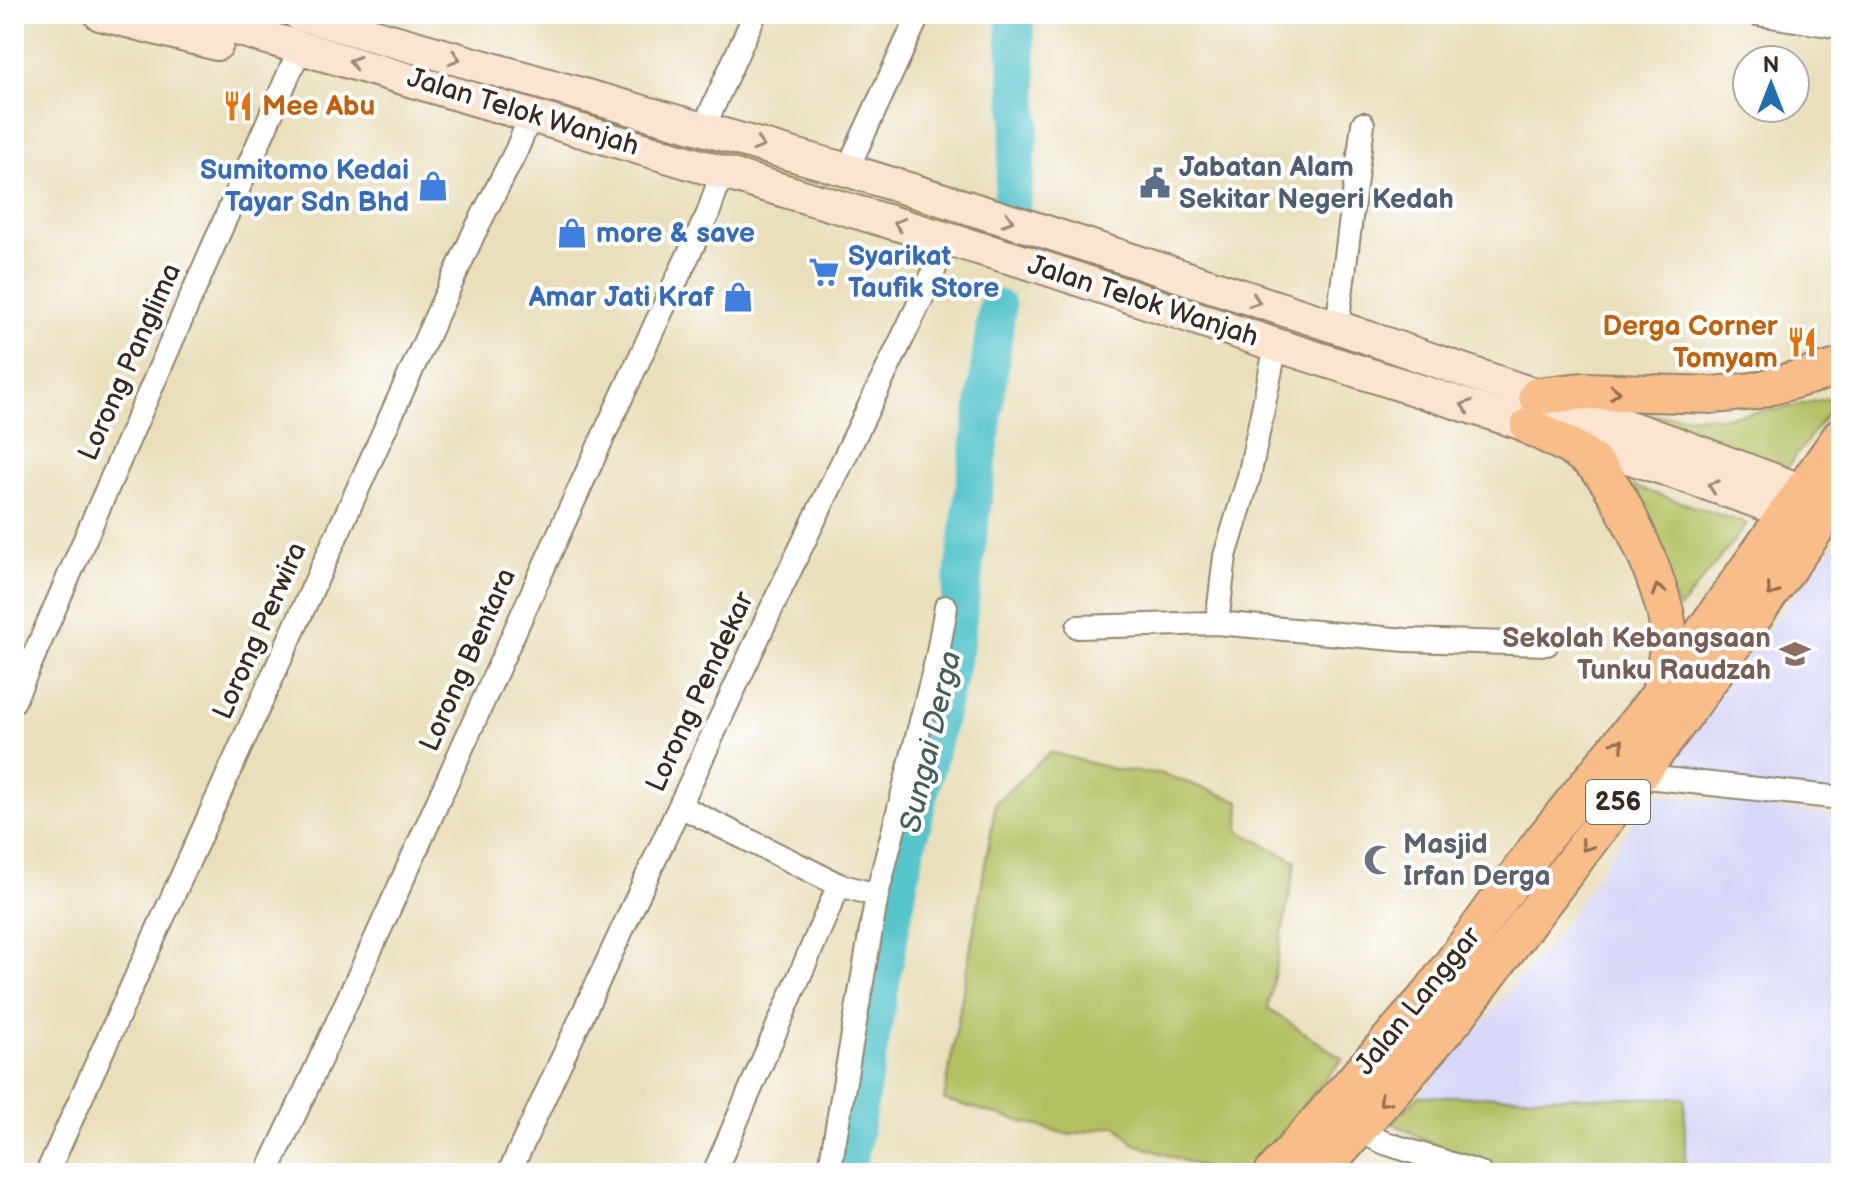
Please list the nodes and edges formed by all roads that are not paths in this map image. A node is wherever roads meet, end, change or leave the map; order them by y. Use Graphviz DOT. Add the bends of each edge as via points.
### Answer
graph roads {
  1 [pos="100,14"];
  2 [pos="186,14"];
  3 [pos="299,14"];
  4 [pos="755,14"];
  5 [pos="919,14"];
  6 [pos="1757,14"];
  7 [pos="1841,27"];
  8 [pos="288,42"];
  9 [pos="531,115"];
  10 [pos="1363,124"];
  11 [pos="703,129"];
  12 [pos="847,170"];
  13 [pos="722,172"];
  14 [pos="947,238"];
  15 [pos="1337,327"];
  16 [pos="1276,345"];
  17 [pos="1841,367"];
  18 [pos="1533,411"];
  19 [pos="1841,436"];
  20 [pos="1816,505"];
  21 [pos="946,607"];
  22 [pos="1217,623"];
  23 [pos="1078,627"];
  24 [pos="1547,644"];
  25 [pos="1660,694"];
  26 [pos="14,701"];
  27 [pos="1637,776"];
  28 [pos="1841,798"];
  29 [pos="680,806"];
  30 [pos="839,885"];
  31 [pos="877,895"];
  32 [pos="1327,1110"];
  33 [pos="1357,1132"];
  34 [pos="47,1173"];
  35 [pos="267,1173"];
  36 [pos="509,1173"];
  37 [pos="714,1173"];
  38 [pos="829,1173"];
  39 [pos="1273,1173"];
  40 [pos="1320,1173"];
  41 [pos="1480,1173"];
  1 -- 8 [label="main road" via="222,46"];
  2 -- 8 [label="main road, Jalan Telok Wanjah"];
  3 -- 11 [label="main road, Jalan Telok Wanjah, one-way"];
  4 -- 11 [label="street"];
  5 -- 12 [label="street"];
  6 -- 7 [label="street"];
  9 -- 8 [label="main road, Jalan Telok Wanjah, one-way"];
  8 -- 26 [label="street, Lorong Panglima"];
  9 -- 13 [label="main road, Jalan Telok Wanjah"];
  9 -- 34 [label="street, Lorong Perwira"];
  10 -- 15 [label="street"];
  11 -- 12 [label="main road, Jalan Telok Wanjah, one-way"];
  12 -- 15 [label="main road, Jalan Telok Wanjah, one-way"];
  14 -- 13 [label="main road, Jalan Telok Wanjah, one-way"];
  13 -- 35 [label="street, Lorong Bentara" via="708,214"];
  14 -- 16 [label="main road, Jalan Telok Wanjah"];
  14 -- 29 [label="street, Lorong Pendekar"];
  15 -- 18 [label="main road, Jalan Telok Wanjah"];
  18 -- 16 [label="main road, Jalan Telok Wanjah, one-way"];
  16 -- 22 [label="street" via="1246,488 1225,556"];
  18 -- 17 [label="main road, one-way" via="1585,391 1740,393"];
  18 -- 20 [label="main road, Jalan Telok Wanjah" via="1662,468"];
  25 -- 18 [label="main road, one-way" via="1668,626 1633,527 1596,465"];
  19 -- 20 [label="main road, Jalan Langgar / 256"];
  20 -- 25 [label="main road, Jalan Langgar / 256"];
  20 -- 27 [label="main road, Jalan Langgar / 256, one-way" via="1695,700"];
  21 -- 31 [label="street"];
  22 -- 23 [label="street"];
  22 -- 24 [label="street" via="1406,640"];
  32 -- 25 [label="main road, Jalan Langgar / 256, one-way" via="1430,994 1542,841"];
  27 -- 28 [label="street"];
  27 -- 33 [label="main road, Jalan Langgar / 256, one-way" via="1458,1015"];
  29 -- 30 [label="street"];
  29 -- 36 [label="street, Lorong Pendekar"];
  30 -- 31 [label="street"];
  30 -- 37 [label="street"];
  31 -- 38 [label="street"];
  32 -- 33 [label="street"];
  32 -- 39 [label="main road, Jalan Langgar / 256"];
  33 -- 40 [label="main road, Jalan Langgar / 256"];
  33 -- 41 [label="street"];
}
